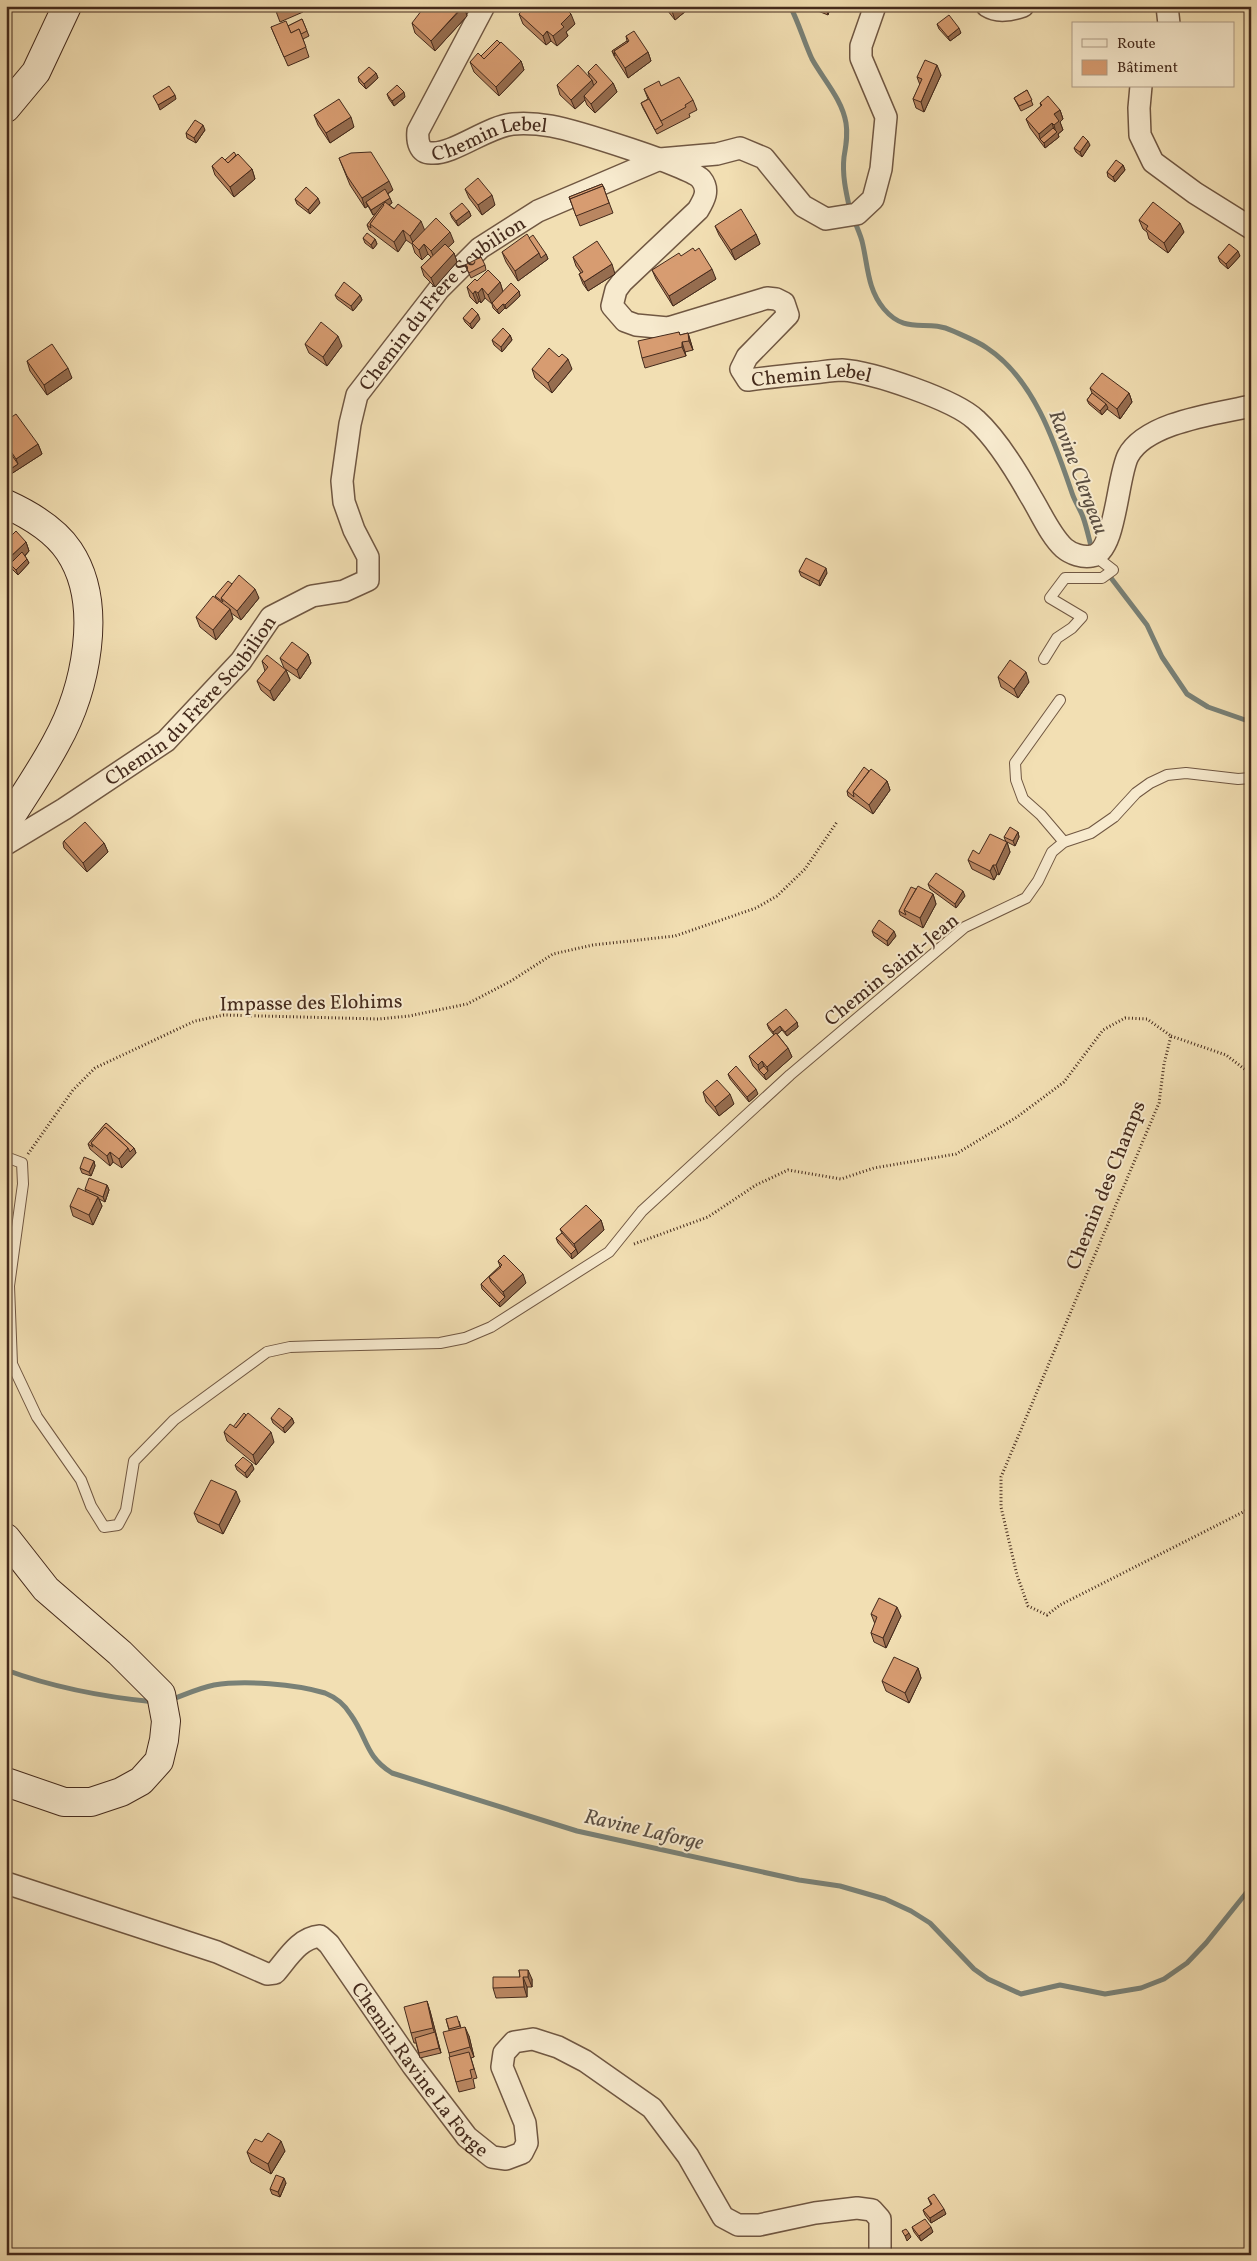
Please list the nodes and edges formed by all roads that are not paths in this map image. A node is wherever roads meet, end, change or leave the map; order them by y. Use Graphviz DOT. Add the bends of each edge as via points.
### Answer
graph roads {
  1 [pos="67,6"];
  2 [pos="484,6"];
  3 [pos="875,6"];
  4 [pos="987,6"];
  5 [pos="1023,6"];
  6 [pos="1166,6"];
  7 [pos="1168,22"];
  8 [pos="1141,88"];
  9 [pos="6,108"];
  10 [pos="660,159"];
  11 [pos="1251,228"];
  12 [pos="1251,406"];
  13 [pos="6,504"];
  14 [pos="1095,556"];
  15 [pos="1044,659"];
  16 [pos="1060,700"];
  17 [pos="1251,778"];
  18 [pos="6,824"];
  19 [pos="1064,842"];
  20 [pos="6,844"];
  21 [pos="6,1157"];
  22 [pos="6,1538"];
  23 [pos="6,1782"];
  24 [pos="6,1883"];
  25 [pos="880,2255"];
  1 -- 9 [label="main road" via="36,72"];
  2 -- 10 [label="street, Chemin Lebel" via="418,131 417,141 421,149 430,154 501,126 538,124 582,134"];
  3 -- 10 [label="street" via="861,46 861,58 886,117 881,169 873,199 857,214 826,219 803,206 764,158 740,148 717,154"];
  4 -- 5 [label="street" via="994,10"];
  6 -- 7 [label="street"];
  8 -- 11 [label="street" via="1140,135 1153,162 1195,194"];
  10 -- 14 [label="street, Chemin Lebel" via="700,178 706,189 705,200 688,221 622,282 612,306 616,314 636,325 668,328 776,298 784,303 788,314 747,357 741,369 748,380 842,370 890,380 942,400 976,419 1020,476 1065,548 1082,557"];
  10 -- 20 [label="street, Chemin du Frère Scubilion" via="538,211 480,248 439,289 357,395 342,481 344,502 368,557 368,580 344,591 312,596 271,616 241,661 166,741"];
  12 -- 14 [label="street" via="1178,423 1157,431 1136,446 1128,456 1120,478 1113,521 1104,549"];
  13 -- 18 [label="main road" via="25,512 69,551 87,602 88,629 79,691 57,743"];
  14 -- 15 [label="lane" via="1112,570 1102,578 1065,578 1050,598 1082,617 1057,638"];
  16 -- 19 [label="lane" via="1016,763 1016,780 1023,798"];
  17 -- 19 [label="lane" via="1186,773 1167,775 1136,793 1114,817 1091,834"];
  19 -- 21 [label="lane, Chemin Saint-Jean" via="1052,852 1026,898 965,928 790,1074 642,1211 609,1252 491,1327 465,1338 440,1344 310,1346 267,1352 174,1420 134,1461 126,1510 118,1525 104,1526 81,1480 37,1417 12,1364 9,1286 23,1184 22,1163"];
  22 -- 23 [label="main road" via="46,1589 161,1694 166,1721 158,1761 141,1781 121,1792 91,1802 64,1802"];
  24 -- 25 [label="street, Chemin Ravine La Forge" via="217,1952 267,1974 275,1973 302,1941 320,1936 329,1944 467,2138 492,2156 506,2160 522,2153 527,2143 525,2123 502,2067 504,2053 514,2042 533,2039 585,2061 652,2108 688,2156 723,2217 738,2225 759,2225 815,2213 857,2208 872,2210 880,2218"];
}
